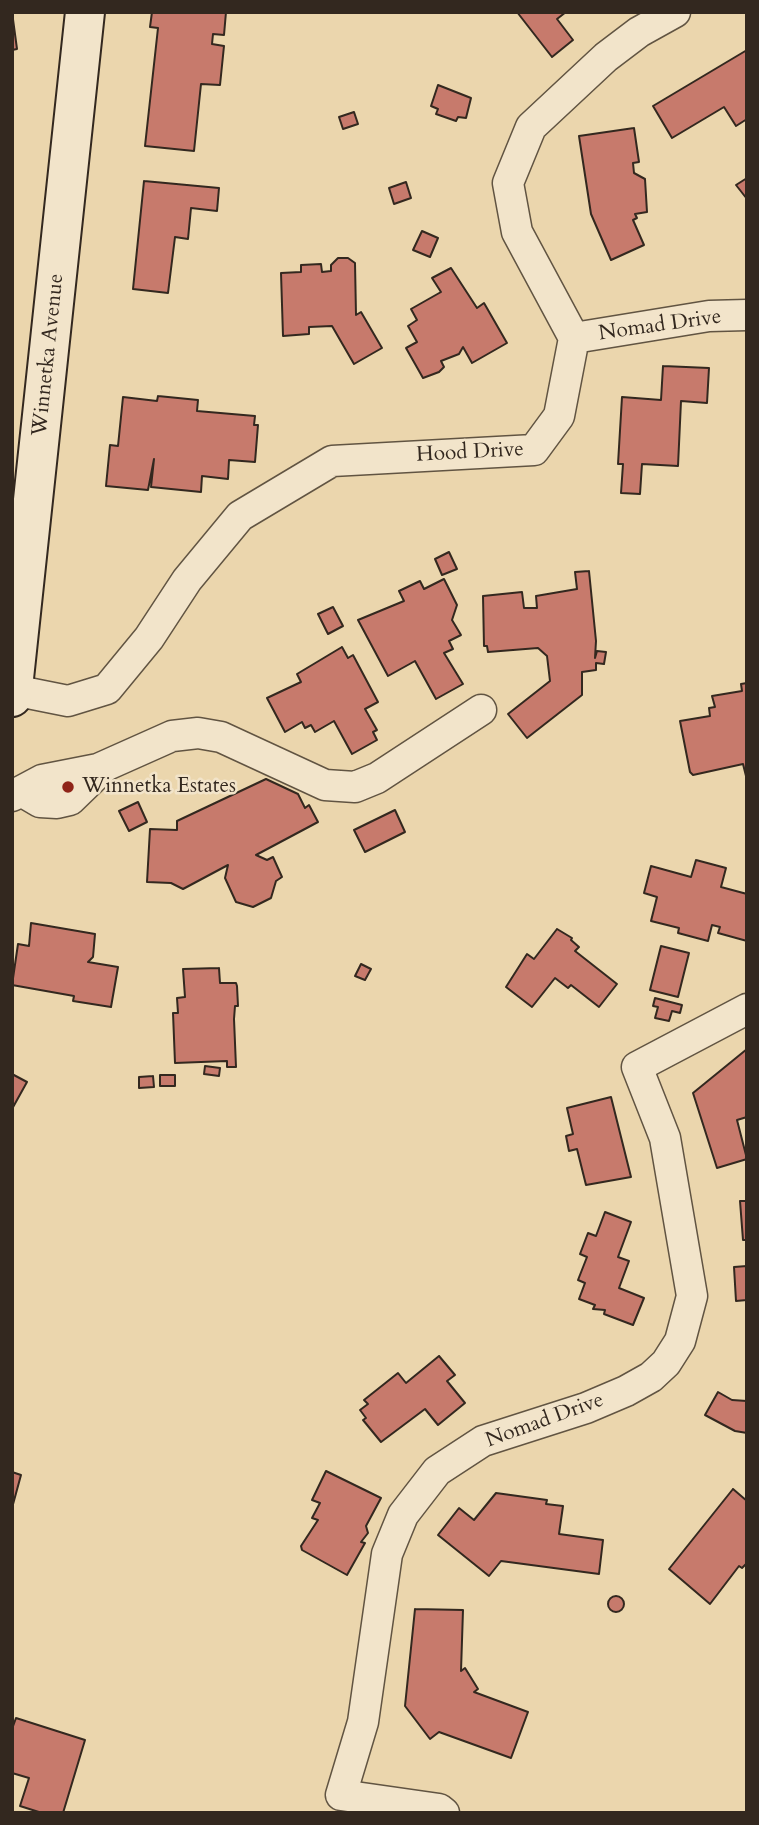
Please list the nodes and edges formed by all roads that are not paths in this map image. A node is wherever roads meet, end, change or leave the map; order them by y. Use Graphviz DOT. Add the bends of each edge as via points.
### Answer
graph roads {
  1 [pos="85,12"];
  2 [pos="675,12"];
  3 [pos="747,315"];
  4 [pos="574,338"];
  5 [pos="13,693"];
  6 [pos="481,710"];
  7 [pos="18,794"];
  8 [pos="747,1009"];
  9 [pos="444,1813"];
  1 -- 5 [label="main road, Winnetka Avenue"];
  2 -- 4 [label="street" via="606,57 531,127 508,183 517,232"];
  3 -- 4 [label="street, Nomad Drive" via="709,316"];
  4 -- 5 [label="street, Hood Drive" via="559,416 534,450 332,461 240,516 107,689 68,701"];
  6 -- 7 [label="street" via="377,778 355,787 325,785 221,737 198,733 172,736 106,766 70,800 40,802"];
  8 -- 9 [label="street, Nomad Drive" via="637,1067 665,1138 692,1296 680,1341 666,1363 626,1391 483,1441 437,1471 402,1515 387,1554 363,1722 341,1795"];
}
